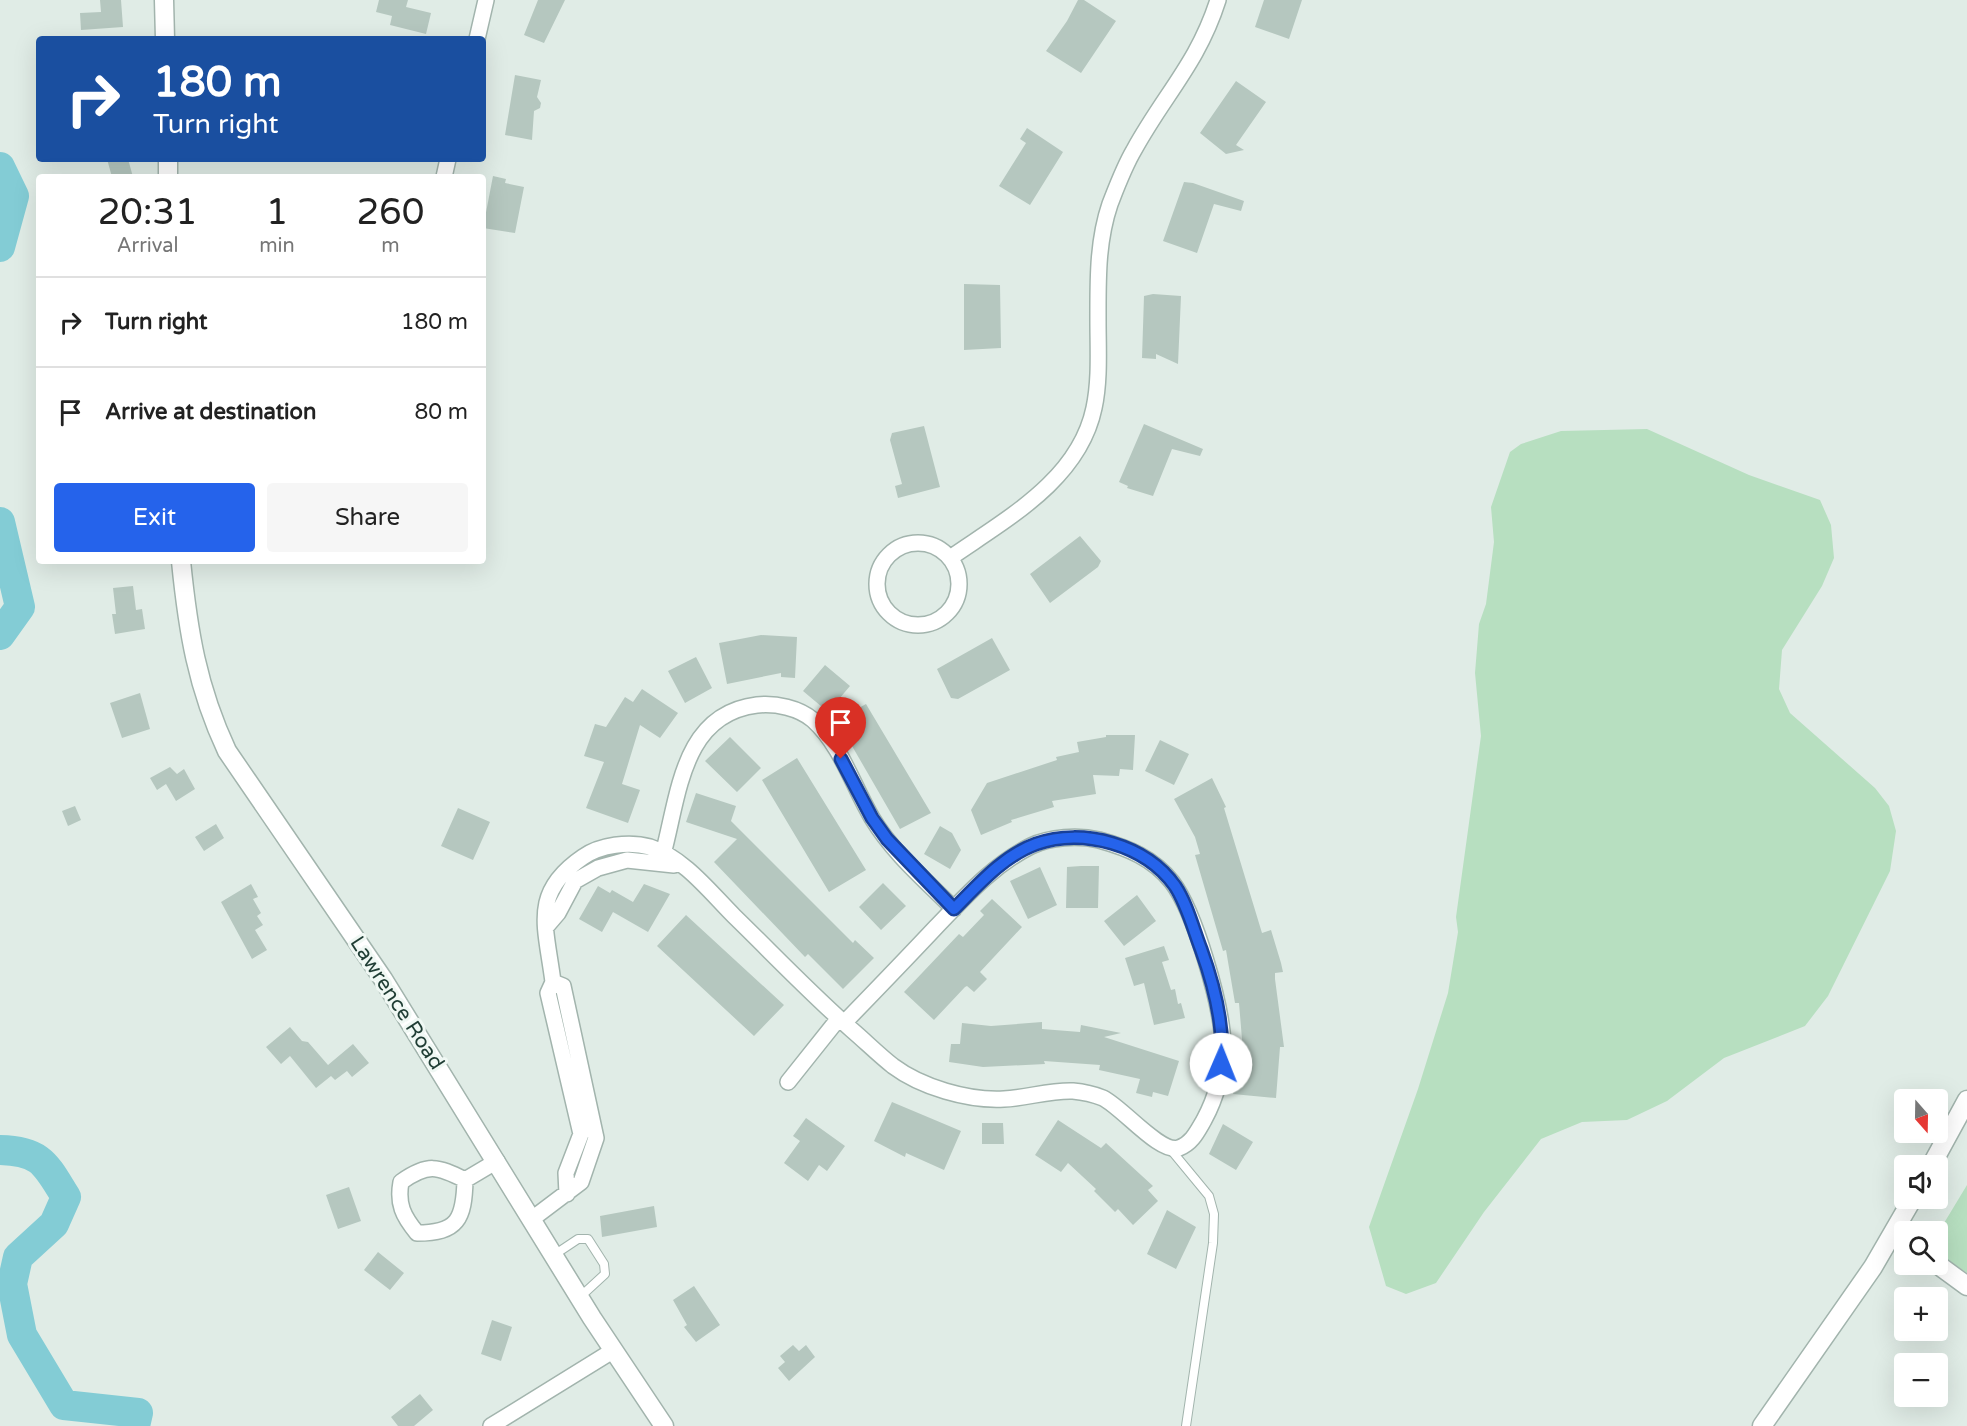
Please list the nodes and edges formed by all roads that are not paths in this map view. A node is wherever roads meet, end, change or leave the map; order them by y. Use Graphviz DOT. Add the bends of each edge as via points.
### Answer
graph roads {
  1 [pos="164,0"];
  2 [pos="486,0"];
  3 [pos="1218,0"];
  4 [pos="165,36"];
  5 [pos="478,36"];
  6 [pos="950,558"];
  7 [pos="181,564"];
  8 [pos="663,854"];
  9 [pos="683,865"];
  10 [pos="954,909"];
  11 [pos="546,927"];
  12 [pos="842,1020"];
  13 [pos="788,1082"];
  14 [pos="1967,1100"];
  15 [pos="1171,1150"];
  16 [pos="1937,1155"];
  17 [pos="497,1161"];
  18 [pos="465,1180"];
  19 [pos="532,1219"];
  20 [pos="1894,1245"];
  21 [pos="554,1255"];
  22 [pos="1948,1272"];
  23 [pos="1967,1286"];
  24 [pos="580,1297"];
  25 [pos="614,1350"];
  26 [pos="491,1426"];
  27 [pos="664,1426"];
  28 [pos="1186,1426"];
  29 [pos="1762,1426"];
  1 -- 4 [label="street"];
  2 -- 5 [label="street"];
  3 -- 6 [label="street" via="1192,61 1133,150 1107,212 1099,259 1097,387 1089,428 1080,447 1031,500"];
  6 -- 6 [label="street" via="937,548 919,543 893,552 878,575 878,594 885,609 898,620 914,625 930,623 945,615 955,602 959,586"];
  7 -- 17 [label="street, Lawrence Road" via="189,640 198,679 227,751 382,979"];
  8 -- 9 [label="street"];
  8 -- 10 [label="street" via="699,736 711,724 744,707 780,706 812,719 828,736 887,839"];
  8 -- 11 [label="street" via="632,845 615,845 589,853 560,873 544,902"];
  9 -- 11 [label="street" via="627,860 598,868 575,881"];
  9 -- 12 [label="street"];
  10 -- 12 [label="street"];
  10 -- 15 [label="street" via="984,878 1012,857 1035,844 1060,838 1092,838 1123,846 1162,871 1185,905 1204,957 1223,1046 1219,1083 1208,1112 1193,1139"];
  11 -- 19 [label="street" via="553,982 563,986 596,1138 581,1182"];
  12 -- 13 [label="street"];
  12 -- 15 [label="street" via="895,1067 923,1083 1000,1100 1086,1092 1106,1099"];
  14 -- 16 [label="street"];
  15 -- 28 [label="lane" via="1209,1196 1214,1214"];
  17 -- 18 [label="street"];
  17 -- 19 [label="street, Lawrence Road"];
  18 -- 18 [label="street" via="465,1203 457,1224 439,1233 417,1233 406,1221 398,1200 401,1182 420,1169 442,1168"];
  19 -- 21 [label="street, Lawrence Road"];
  20 -- 29 [label="street"];
  21 -- 24 [label="street, Lawrence Road"];
  21 -- 24 [label="lane" via="578,1239 588,1239 604,1264 605,1274"];
  22 -- 23 [label="street"];
  24 -- 25 [label="street, Lawrence Road"];
  25 -- 26 [label="street"];
  25 -- 27 [label="street, Lawrence Road"];
}
